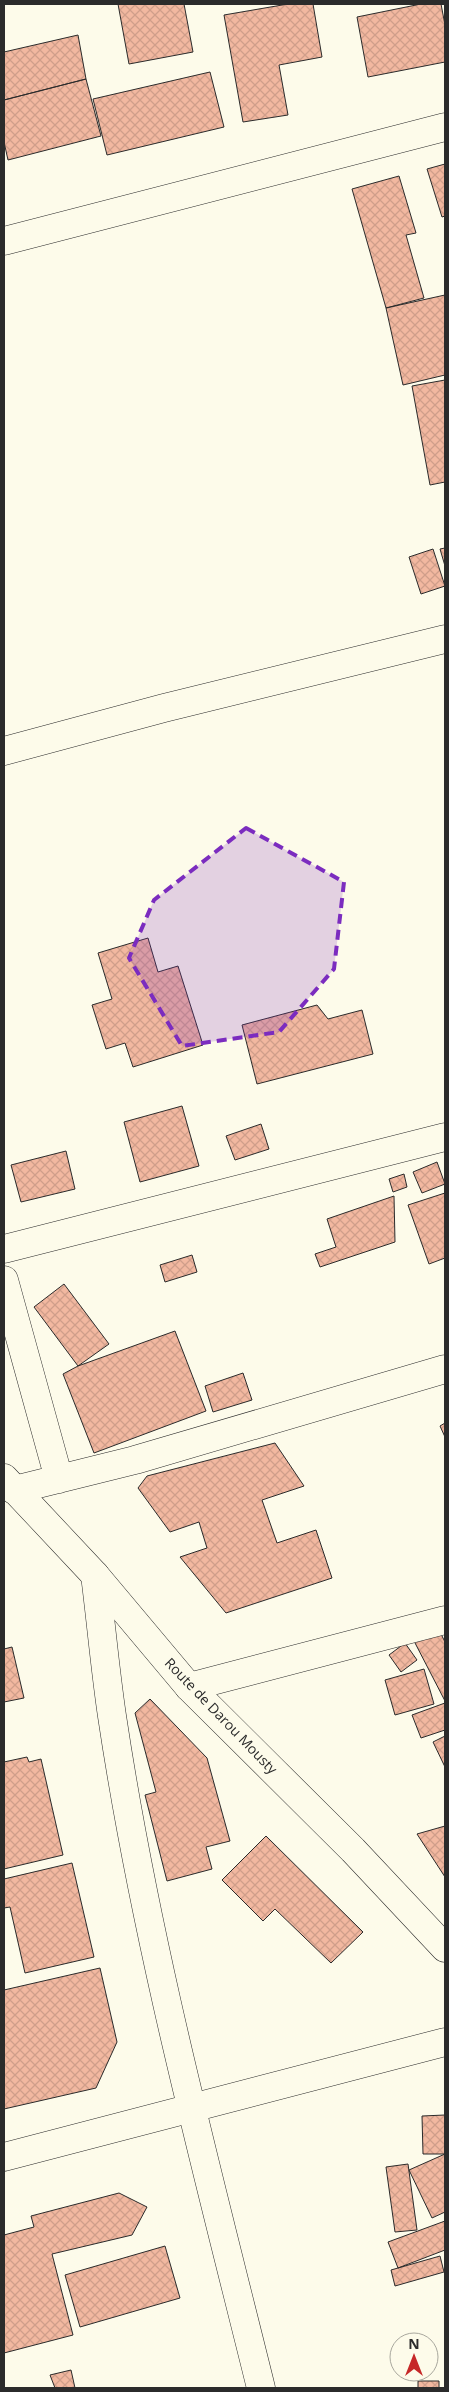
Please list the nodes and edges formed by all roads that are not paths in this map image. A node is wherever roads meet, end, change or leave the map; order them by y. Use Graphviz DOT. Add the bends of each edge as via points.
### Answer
graph roads {
  1 [pos="445,127"];
  2 [pos="4,241"];
  3 [pos="445,638"];
  4 [pos="4,751"];
  5 [pos="445,1137"];
  6 [pos="4,1249"];
  7 [pos="4,1280"];
  8 [pos="445,1369"];
  9 [pos="59,1479"];
  10 [pos="9,1484"];
  11 [pos="95,1575"];
  12 [pos="445,1620"];
  13 [pos="189,1686"];
  14 [pos="445,1948"];
  15 [pos="445,2042"];
  16 [pos="192,2109"];
  17 [pos="4,2157"];
  18 [pos="261,2388"];
  1 -- 2 [label="street"];
  3 -- 4 [label="street"];
  5 -- 6 [label="street"];
  7 -- 9 [label="street"];
  8 -- 9 [label="street" via="135,1460"];
  9 -- 10 [label="street"];
  10 -- 11 [label="street, Route de Darou Mousty"];
  11 -- 13 [label="street, Route de Darou Mousty"];
  11 -- 16 [label="street" via="112,1716 155,1949"];
  12 -- 13 [label="street"];
  13 -- 14 [label="street, Route de Darou Mousty" via="346,1843"];
  15 -- 16 [label="street"];
  16 -- 17 [label="street"];
  16 -- 18 [label="street"];
}
